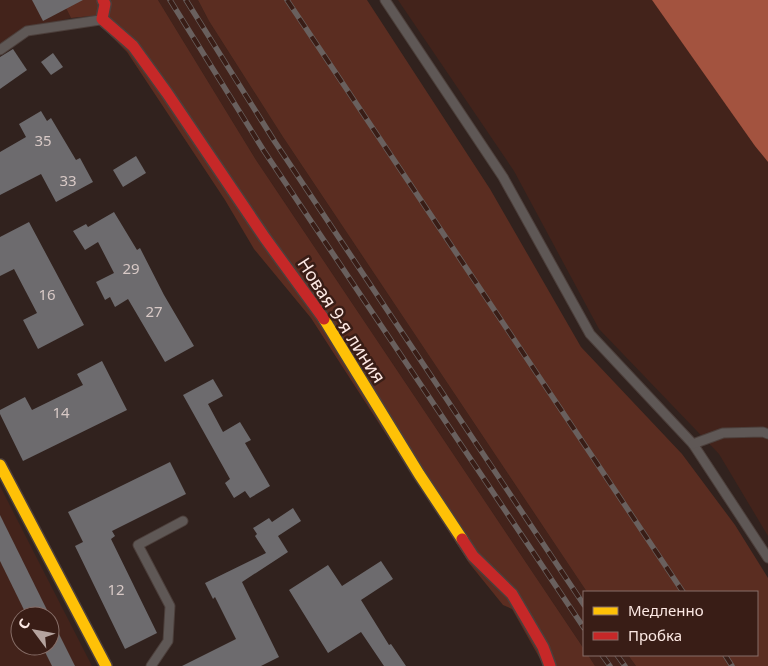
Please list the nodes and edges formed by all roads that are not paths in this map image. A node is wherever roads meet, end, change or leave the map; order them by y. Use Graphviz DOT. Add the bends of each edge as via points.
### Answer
graph roads {
  1 [pos="103,0"];
  2 [pos="385,0"];
  3 [pos="102,19"];
  4 [pos="0,50"];
  5 [pos="768,434"];
  6 [pos="693,444"];
  7 [pos="0,465"];
  8 [pos="183,520"];
  9 [pos="768,558"];
  10 [pos="106,666"];
  11 [pos="151,666"];
  12 [pos="550,666"];
  1 -- 3 [label="street"];
  2 -- 6 [label="lane" via="503,178 590,334"];
  3 -- 4 [label="lane" via="27,31"];
  3 -- 12 [label="street, Новая 9-я линия" via="133,46 167,92 265,238 320,313 473,556 512,594"];
  5 -- 6 [label="lane" via="723,434"];
  6 -- 9 [label="lane"];
  7 -- 10 [label="street"];
  8 -- 11 [label="lane" via="138,545 170,606 168,641"];
}
